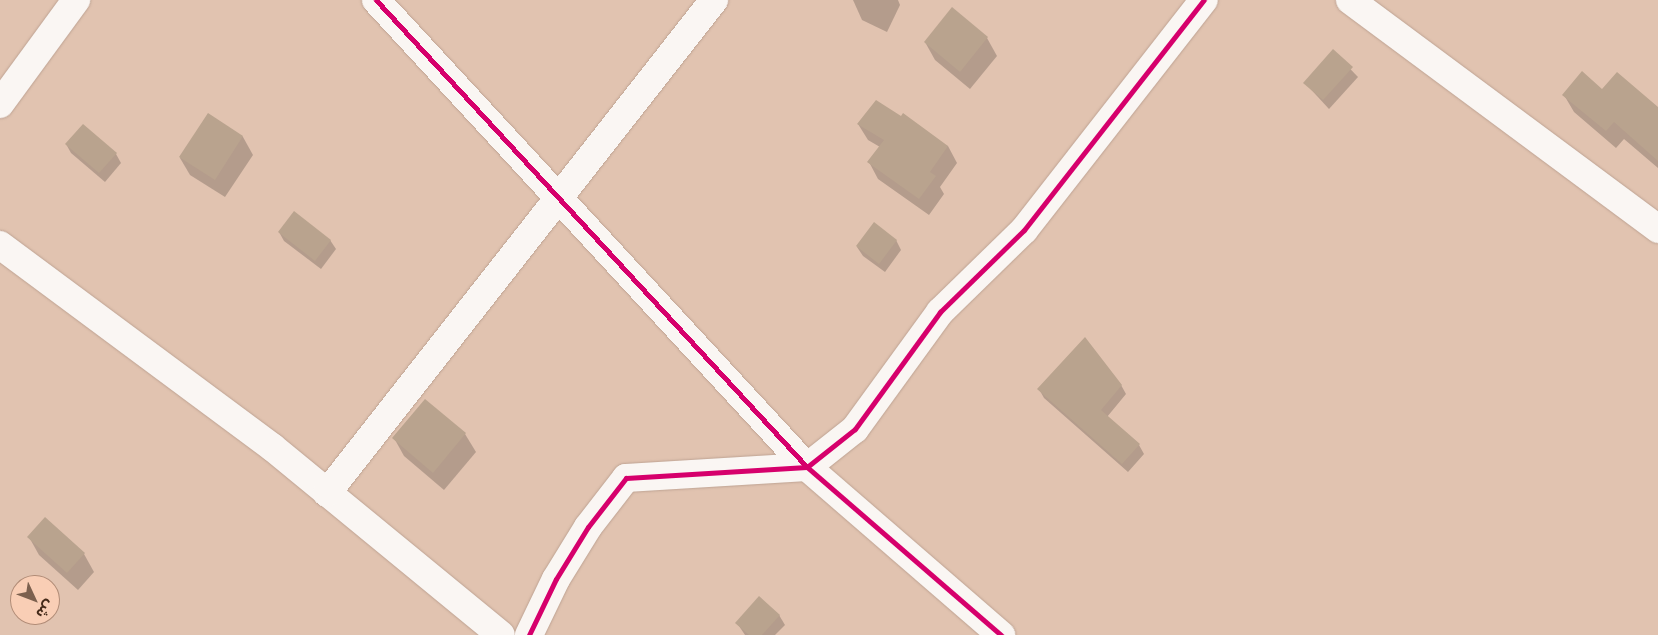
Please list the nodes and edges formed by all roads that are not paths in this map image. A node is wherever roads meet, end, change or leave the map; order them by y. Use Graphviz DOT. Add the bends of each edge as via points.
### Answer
graph roads {
  1 [pos="76,0"];
  2 [pos="376,0"];
  3 [pos="714,0"];
  4 [pos="1204,0"];
  5 [pos="1350,0"];
  6 [pos="0,104"];
  7 [pos="559,198"];
  8 [pos="1658,229"];
  9 [pos="0,245"];
  10 [pos="807,467"];
  11 [pos="327,493"];
  12 [pos="501,635"];
  13 [pos="529,635"];
  14 [pos="1001,635"];
  1 -- 6 [label="street"];
  2 -- 7 [label="street"];
  3 -- 7 [label="street"];
  4 -- 10 [label="street" via="1024,230 940,312 855,430"];
  5 -- 8 [label="street"];
  7 -- 10 [label="street"];
  7 -- 11 [label="street"];
  9 -- 11 [label="street" via="272,447"];
  10 -- 13 [label="street" via="626,478 588,527 565,564"];
  10 -- 14 [label="street"];
  11 -- 12 [label="street"];
}
